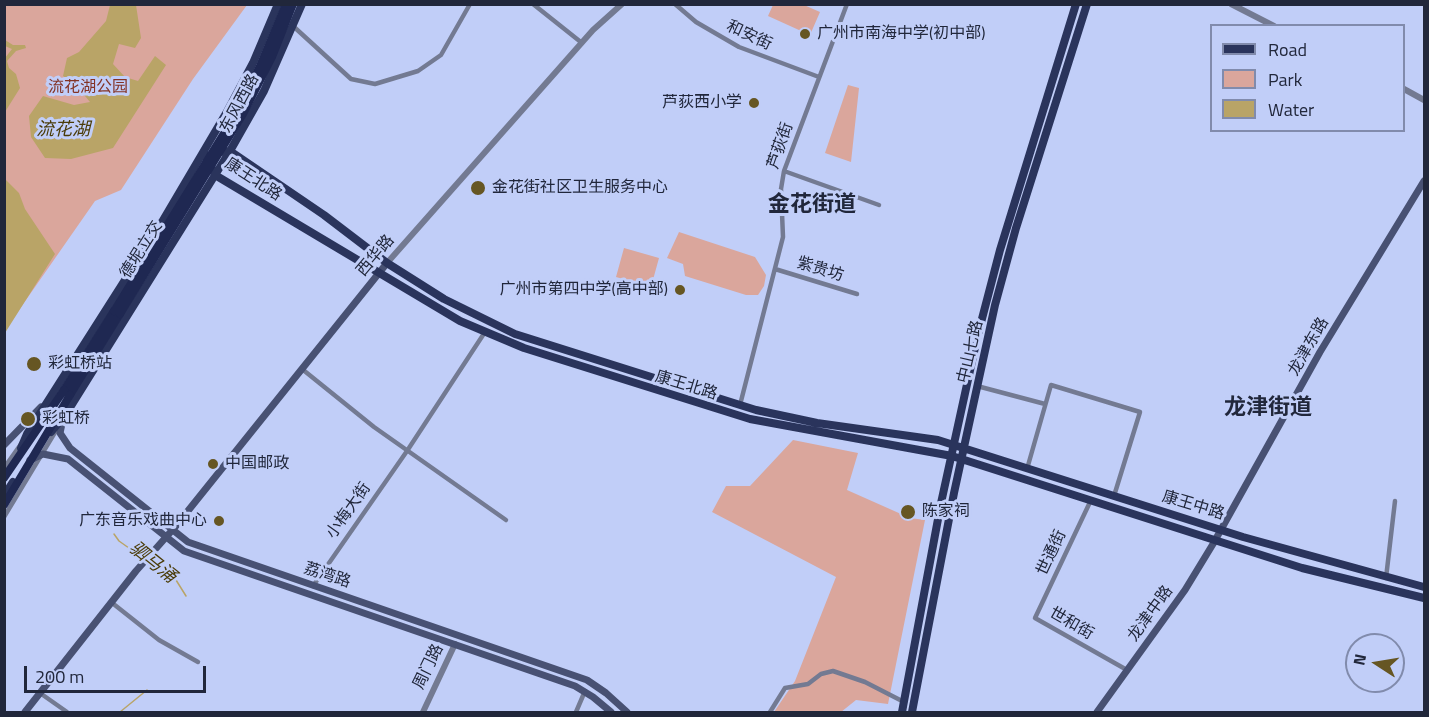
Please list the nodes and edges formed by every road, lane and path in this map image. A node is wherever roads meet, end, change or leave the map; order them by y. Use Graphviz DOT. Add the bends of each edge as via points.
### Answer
graph roads {
  1 [pos="278,4"];
  2 [pos="286,4"];
  3 [pos="293,4"];
  4 [pos="302,4"];
  5 [pos="470,4"];
  6 [pos="533,4"];
  7 [pos="622,4"];
  8 [pos="675,4"];
  9 [pos="847,4"];
  10 [pos="1076,4"];
  11 [pos="1087,4"];
  12 [pos="1231,4"];
  13 [pos="1270,24"];
  14 [pos="293,26"];
  15 [pos="582,43"];
  16 [pos="819,76"];
  17 [pos="1405,90"];
  18 [pos="237,95"];
  19 [pos="1425,100"];
  20 [pos="255,106"];
  21 [pos="230,151"];
  22 [pos="204,152"];
  23 [pos="784,171"];
  24 [pos="215,175"];
  25 [pos="1425,181"];
  26 [pos="879,205"];
  27 [pos="162,222"];
  28 [pos="178,232"];
  29 [pos="387,263"];
  30 [pos="775,269"];
  31 [pos="379,273"];
  32 [pos="408,275"];
  33 [pos="400,286"];
  34 [pos="857,294"];
  35 [pos="115,296"];
  36 [pos="132,307"];
  37 [pos="485,332"];
  38 [pos="302,369"];
  39 [pos="977,386"];
  40 [pos="50,399"];
  41 [pos="1046,404"];
  42 [pos="740,405"];
  43 [pos="66,414"];
  44 [pos="27,434"];
  45 [pos="4,445"];
  46 [pos="955,446"];
  47 [pos="964,449"];
  48 [pos="407,451"];
  49 [pos="43,454"];
  50 [pos="952,456"];
  51 [pos="961,459"];
  52 [pos="24,466"];
  53 [pos="4,468"];
  54 [pos="1026,469"];
  55 [pos="4,478"];
  56 [pos="4,485"];
  57 [pos="4,496"];
  58 [pos="1114,496"];
  59 [pos="1091,500"];
  60 [pos="1395,501"];
  61 [pos="941,503"];
  62 [pos="4,505"];
  63 [pos="951,505"];
  64 [pos="4,517"];
  65 [pos="506,520"];
  66 [pos="173,529"];
  67 [pos="1221,529"];
  68 [pos="165,537"];
  69 [pos="1216,540"];
  70 [pos="188,542"];
  71 [pos="184,551"];
  72 [pos="1386,578"];
  73 [pos="313,586"];
  74 [pos="1425,587"];
  75 [pos="1425,598"];
  76 [pos="111,602"];
  77 [pos="1035,618"];
  78 [pos="460,634"];
  79 [pos="455,644"];
  80 [pos="198,662"];
  81 [pos="1127,670"];
  82 [pos="585,691"];
  83 [pos="40,693"];
  84 [pos="904,702"];
  85 [pos="24,712"];
  86 [pos="67,712"];
  87 [pos="423,712"];
  88 [pos="576,712"];
  89 [pos="610,712"];
  90 [pos="627,712"];
  91 [pos="770,712"];
  92 [pos="902,712"];
  93 [pos="912,712"];
  94 [pos="1097,712"];
  1 -- 18 [label="main road, 东风西路"];
  2 -- 55 [label="highway, 德坭立交, bridge" via="218,145"];
  3 -- 62 [label="highway, 德坭立交, bridge" via="264,73 233,131"];
  4 -- 14 [label="main road, 东风西路"];
  5 -- 14 [label="street" via="441,55 418,71 375,84 351,79"];
  6 -- 15 [label="street"];
  7 -- 15 [label="street, 西华路"];
  8 -- 16 [label="street, 和安街" via="696,22 739,47"];
  9 -- 16 [label="street, 芦荻街"];
  10 -- 46 [label="main road, 中山七路" via="995,266"];
  11 -- 39 [label="main road, 中山七路" via="1009,253"];
  12 -- 13 [label="street"];
  14 -- 20 [label="main road, 东风西路"];
  15 -- 29 [label="street, 西华路"];
  16 -- 23 [label="street, 芦荻街"];
  17 -- 19 [label="street"];
  18 -- 20 [label="street"];
  18 -- 22 [label="main road, 东风西路"];
  20 -- 21 [label="main road, 东风西路"];
  21 -- 22 [label="main road, 康王北路"];
  21 -- 24 [label="main road, 东风西路"];
  21 -- 29 [label="main road, 康王北路"];
  22 -- 24 [label="main road, 康王北路"];
  22 -- 27 [label="main road, 东风西路"];
  23 -- 26 [label="street"];
  23 -- 30 [label="street, 芦荻街" via="783,237"];
  24 -- 28 [label="main road, 东风西路"];
  24 -- 31 [label="main road, 康王北路"];
  25 -- 67 [label="main road, 龙津东路" via="1320,352"];
  27 -- 28 [label="street"];
  27 -- 35 [label="main road, 东风西路"];
  28 -- 36 [label="main road, 东风西路"];
  29 -- 31 [label="main road, 西华路"];
  29 -- 32 [label="main road, 康王北路"];
  30 -- 34 [label="street, 紫贵坊"];
  30 -- 42 [label="street, 芦荻街"];
  31 -- 33 [label="main road, 康王北路"];
  31 -- 38 [label="main road, 西华路"];
  32 -- 33 [label="street" via="398,278"];
  32 -- 42 [label="main road, 康王北路" via="462,309 515,334"];
  33 -- 37 [label="main road, 康王北路"];
  35 -- 36 [label="street"];
  35 -- 40 [label="main road, 东风西路"];
  36 -- 43 [label="main road, 东风西路"];
  37 -- 48 [label="street, 小梅大街"];
  37 -- 50 [label="main road, 康王北路" via="539,354 743,417"];
  38 -- 48 [label="street"];
  38 -- 66 [label="main road, 西华路"];
  39 -- 41 [label="street"];
  39 -- 47 [label="main road, 中山七路"];
  40 -- 44 [label="main road, 东风西路"];
  40 -- 45 [label="main road"];
  41 -- 54 [label="street"];
  41 -- 58 [label="street" via="1051,385 1140,412"];
  42 -- 46 [label="main road, 康王北路" via="810,422 915,435"];
  43 -- 49 [label="street, 东风西路"];
  43 -- 52 [label="main road"];
  43 -- 66 [label="main road, 荔湾路" via="60,426 65,443"];
  44 -- 53 [label="street, 东风西路"];
  44 -- 56 [label="main road"];
  46 -- 47 [label="main road, 康王中路"];
  46 -- 50 [label="main road, 中山七路"];
  47 -- 51 [label="main road, 中山七路"];
  47 -- 54 [label="main road, 康王中路"];
  48 -- 65 [label="street"];
  48 -- 73 [label="street, 小梅大街"];
  49 -- 52 [label="main road"];
  49 -- 64 [label="street, 东风西路"];
  49 -- 68 [label="main road, 荔湾路" via="68,459"];
  50 -- 51 [label="main road, 康王北路"];
  50 -- 61 [label="main road, 中山七路"];
  51 -- 59 [label="main road, 康王中路"];
  51 -- 63 [label="main road, 中山七路"];
  52 -- 57 [label="main road"];
  54 -- 58 [label="main road, 康王中路"];
  58 -- 67 [label="main road, 康王中路"];
  59 -- 69 [label="main road, 康王中路"];
  59 -- 77 [label="street, 世通街"];
  60 -- 72 [label="street"];
  61 -- 63 [label="main road"];
  61 -- 84 [label="main road, 中山七路"];
  63 -- 93 [label="main road, 中山七路"];
  66 -- 68 [label="main road, 西华路"];
  66 -- 70 [label="main road, 荔湾路"];
  67 -- 69 [label="main road, 龙津中路"];
  67 -- 72 [label="main road, 康王中路"];
  68 -- 71 [label="main road, 荔湾路"];
  68 -- 76 [label="main road, 西华路"];
  69 -- 75 [label="main road, 康王中路" via="1302,568"];
  69 -- 81 [label="main road, 龙津中路"];
  70 -- 71 [label="main road"];
  70 -- 73 [label="main road, 荔湾路"];
  71 -- 79 [label="main road, 荔湾路"];
  72 -- 74 [label="main road, 康王中路"];
  73 -- 78 [label="main road, 荔湾路"];
  76 -- 80 [label="street" via="159,640"];
  76 -- 83 [label="main road"];
  77 -- 81 [label="street, 世和街"];
  78 -- 79 [label="street, 周门路"];
  78 -- 90 [label="main road, 荔湾路" via="586,680"];
  79 -- 82 [label="main road, 荔湾路"];
  79 -- 87 [label="street, 周门路"];
  81 -- 94 [label="main road, 龙津中路"];
  82 -- 88 [label="street"];
  82 -- 89 [label="main road, 荔湾路"];
  83 -- 85 [label="main road"];
  83 -- 86 [label="street"];
  84 -- 91 [label="street" via="833,671 808,684 785,688"];
  84 -- 92 [label="main road, 中山七路"];
}
